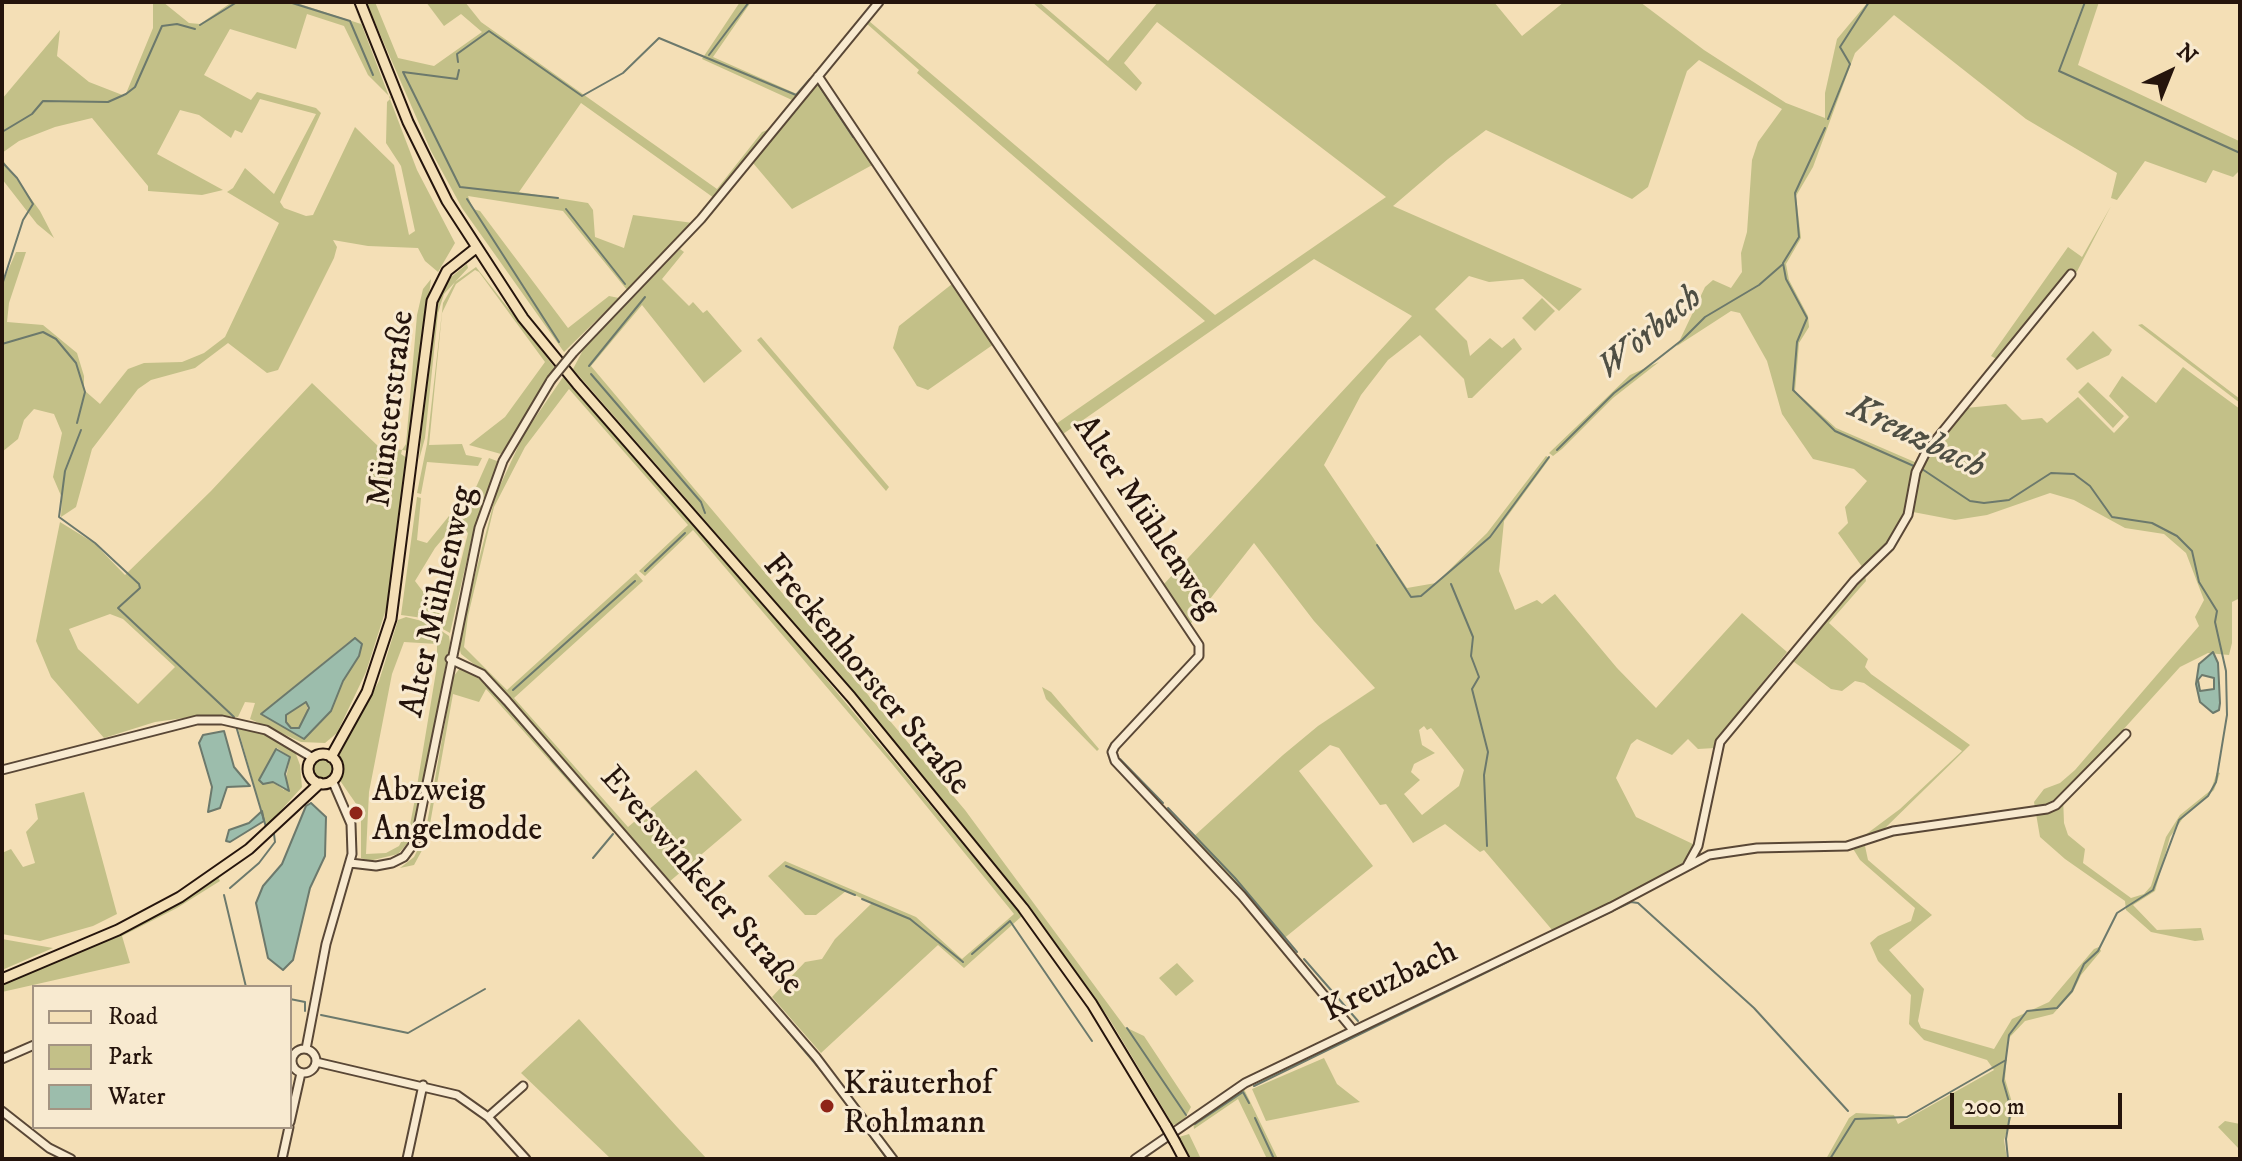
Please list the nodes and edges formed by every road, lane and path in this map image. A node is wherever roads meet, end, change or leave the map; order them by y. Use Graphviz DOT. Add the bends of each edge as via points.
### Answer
graph roads {
  1 [pos="360,2"];
  2 [pos="879,2"];
  3 [pos="818,76"];
  4 [pos="476,248"];
  5 [pos="2071,274"];
  6 [pos="450,659"];
  7 [pos="2126,734"];
  8 [pos="331,757"];
  9 [pos="313,758"];
  10 [pos="2,770"];
  11 [pos="310,776"];
  12 [pos="332,780"];
  13 [pos="320,783"];
  14 [pos="300,798"];
  15 [pos="1698,846"];
  16 [pos="1709,855"];
  17 [pos="350,863"];
  18 [pos="1680,873"];
  19 [pos="2,979"];
  20 [pos="1353,1030"];
  21 [pos="32,1046"];
  22 [pos="306,1049"];
  23 [pos="292,1057"];
  24 [pos="2,1059"];
  25 [pos="316,1062"];
  26 [pos="292,1066"];
  27 [pos="301,1073"];
  28 [pos="423,1085"];
  29 [pos="523,1086"];
  30 [pos="2,1111"];
  31 [pos="292,1115"];
  32 [pos="488,1117"];
  33 [pos="289,1129"];
  34 [pos="68,1159"];
  35 [pos="282,1159"];
  36 [pos="407,1159"];
  37 [pos="526,1159"];
  38 [pos="893,1159"];
  39 [pos="1135,1159"];
  40 [pos="1184,1159"];
  1 -- 4 [label="main road" via="419,148"];
  2 -- 3 [label="street, Alter Mühlenweg"];
  3 -- 6 [label="street, Alter Mühlenweg, bridge" via="680,244 573,353 515,437 491,489 473,549"];
  3 -- 20 [label="street, Alter Mühlenweg" via="1199,645 1199,656 1115,746 1115,761 1242,896"];
  4 -- 8 [label="main road, Münsterstraße" via="447,271 432,301 391,619 367,692"];
  4 -- 40 [label="main road, Freckenhorster Straße, bridge" via="567,373 841,685 1014,897 1092,1004"];
  5 -- 15 [label="street" via="1920,463 1908,515 1890,546 1854,581 1720,742"];
  6 -- 17 [label="street, Alter Mühlenweg" via="415,842 392,863"];
  6 -- 38 [label="street, Everswinkeler Straße" via="482,674 515,710 816,1057"];
  7 -- 16 [label="street, Kreuzbach" via="2047,809 1893,831 1847,846"];
  8 -- 9 [label="main road"];
  8 -- 12 [label="main road" via="338,768"];
  9 -- 10 [label="street" via="266,730 197,720"];
  9 -- 11 [label="main road"];
  11 -- 13 [label="main road"];
  11 -- 14 [label="main road"];
  12 -- 13 [label="main road"];
  12 -- 17 [label="street" via="351,824"];
  13 -- 14 [label="main road"];
  14 -- 19 [label="main road" via="249,849 180,897 118,930"];
  15 -- 16 [label="street"];
  15 -- 18 [label="street"];
  16 -- 18 [label="street, Kreuzbach"];
  17 -- 22 [label="street" via="326,944"];
  18 -- 20 [label="street, Kreuzbach"];
  20 -- 39 [label="street, Kreuzbach" via="1245,1083"];
  21 -- 24 [label="street"];
  22 -- 23 [label="street"];
  22 -- 25 [label="street"];
  25 -- 27 [label="street" via="312,1071"];
  25 -- 28 [label="street"];
  26 -- 27 [label="street"];
  27 -- 31 [label="street"];
  28 -- 32 [label="street" via="457,1095"];
  28 -- 36 [label="street"];
  29 -- 32 [label="street"];
  30 -- 34 [label="street"];
  32 -- 37 [label="street"];
  33 -- 35 [label="street"];
}
